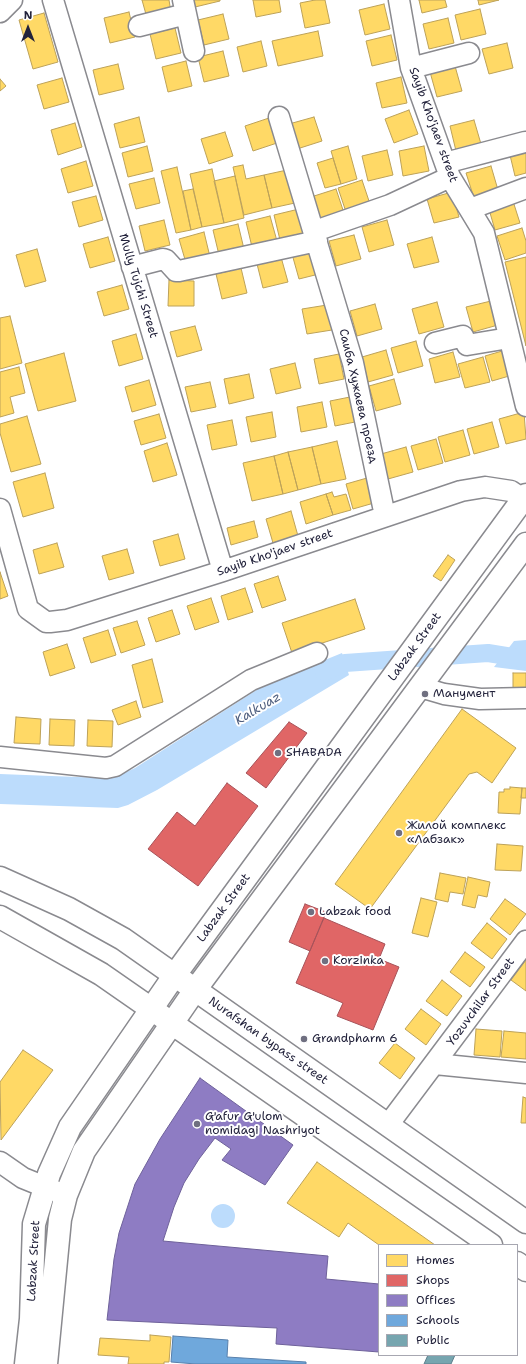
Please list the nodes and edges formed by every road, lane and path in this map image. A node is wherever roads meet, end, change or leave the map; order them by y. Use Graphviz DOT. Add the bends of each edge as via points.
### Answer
graph roads {
  1 [pos="12,0"];
  2 [pos="53,0"];
  3 [pos="399,0"];
  4 [pos="184,7"];
  5 [pos="0,12"];
  6 [pos="139,26"];
  7 [pos="194,51"];
  8 [pos="469,53"];
  9 [pos="411,68"];
  10 [pos="279,117"];
  11 [pos="526,142"];
  12 [pos="448,170"];
  13 [pos="526,188"];
  14 [pos="470,209"];
  15 [pos="316,236"];
  16 [pos="132,267"];
  17 [pos="509,338"];
  18 [pos="435,343"];
  19 [pos="526,406"];
  20 [pos="525,499"];
  21 [pos="0,509"];
  22 [pos="385,516"];
  23 [pos="526,544"];
  24 [pos="223,571"];
  25 [pos="317,652"];
  26 [pos="425,680"];
  27 [pos="526,698"];
  28 [pos="0,756"];
  29 [pos="0,878"];
  30 [pos="0,917"];
  31 [pos="526,941"];
  32 [pos="174,976"];
  33 [pos="195,990"];
  34 [pos="151,1009"];
  35 [pos="172,1023"];
  36 [pos="435,1064"];
  37 [pos="526,1073"];
  38 [pos="388,1126"];
  39 [pos="0,1162"];
  40 [pos="44,1187"];
  41 [pos="66,1196"];
  42 [pos="526,1222"];
  43 [pos="489,1244"];
  44 [pos="518,1264"];
  45 [pos="526,1270"];
  46 [pos="26,1364"];
  47 [pos="46,1364"];
  1 -- 5 [label="street"];
  2 -- 16 [label="street, Mully Tujchi Street"];
  3 -- 9 [label="street, Sayib Kho'jaev street"];
  4 -- 6 [label="street"];
  4 -- 7 [label="street"];
  8 -- 9 [label="street"];
  9 -- 12 [label="street, Sayib Kho'jaev street"];
  10 -- 15 [label="street, Саиба Хужаева проезд"];
  11 -- 12 [label="street"];
  12 -- 14 [label="street, Sayib Kho'jaev street"];
  12 -- 15 [label="street" via="390,205"];
  13 -- 14 [label="street"];
  14 -- 17 [label="street, Sayib Kho'jaev street" via="484,232"];
  15 -- 16 [label="street" via="179,271 163,259"];
  15 -- 22 [label="street, Саиба Хужаева проезд" via="354,363"];
  16 -- 24 [label="street, Mully Tujchi Street"];
  17 -- 18 [label="street" via="467,345 463,336"];
  17 -- 19 [label="street, Sayib Kho'jaev street"];
  20 -- 22 [label="street, Sayib Kho'jaev street" via="511,491 485,487 461,491"];
  20 -- 32 [label="main road, Labzak Street"];
  21 -- 24 [label="street, Sayib Kho'jaev street" via="28,609 46,622 67,620"];
  22 -- 24 [label="street, Sayib Kho'jaev street"];
  23 -- 26 [label="main road, Labzak Street"];
  25 -- 28 [label="street" via="251,680 115,766 106,768"];
  26 -- 27 [label="street" via="444,694 480,699"];
  26 -- 33 [label="main road, Labzak Street"];
  29 -- 32 [label="main road, Nurafshan bypass street" via="95,923 123,939"];
  30 -- 34 [label="main road" via="95,970"];
  31 -- 36 [label="street, Yozuvchilar Street"];
  32 -- 33 [label="main road, Nurafshan bypass street"];
  32 -- 34 [label="main road, Labzak Street"];
  33 -- 35 [label="main road, Labzak Street"];
  33 -- 38 [label="main road, Nurafshan bypass street"];
  34 -- 35 [label="main road"];
  34 -- 40 [label="main road, Labzak Street" via="70,1128"];
  35 -- 41 [label="main road, Labzak Street" via="84,1151"];
  35 -- 43 [label="main road"];
  36 -- 37 [label="street, Yozuvchilar Street"];
  36 -- 38 [label="street, Yozuvchilar Street"];
  38 -- 42 [label="main road, Nurafshan bypass street"];
  39 -- 40 [label="street" via="23,1178"];
  40 -- 41 [label="street"];
  40 -- 46 [label="main road, Labzak Street" via="33,1236 31,1319"];
  41 -- 47 [label="main road, Labzak Street" via="56,1245"];
  44 -- 45 [label="main road"];
}
